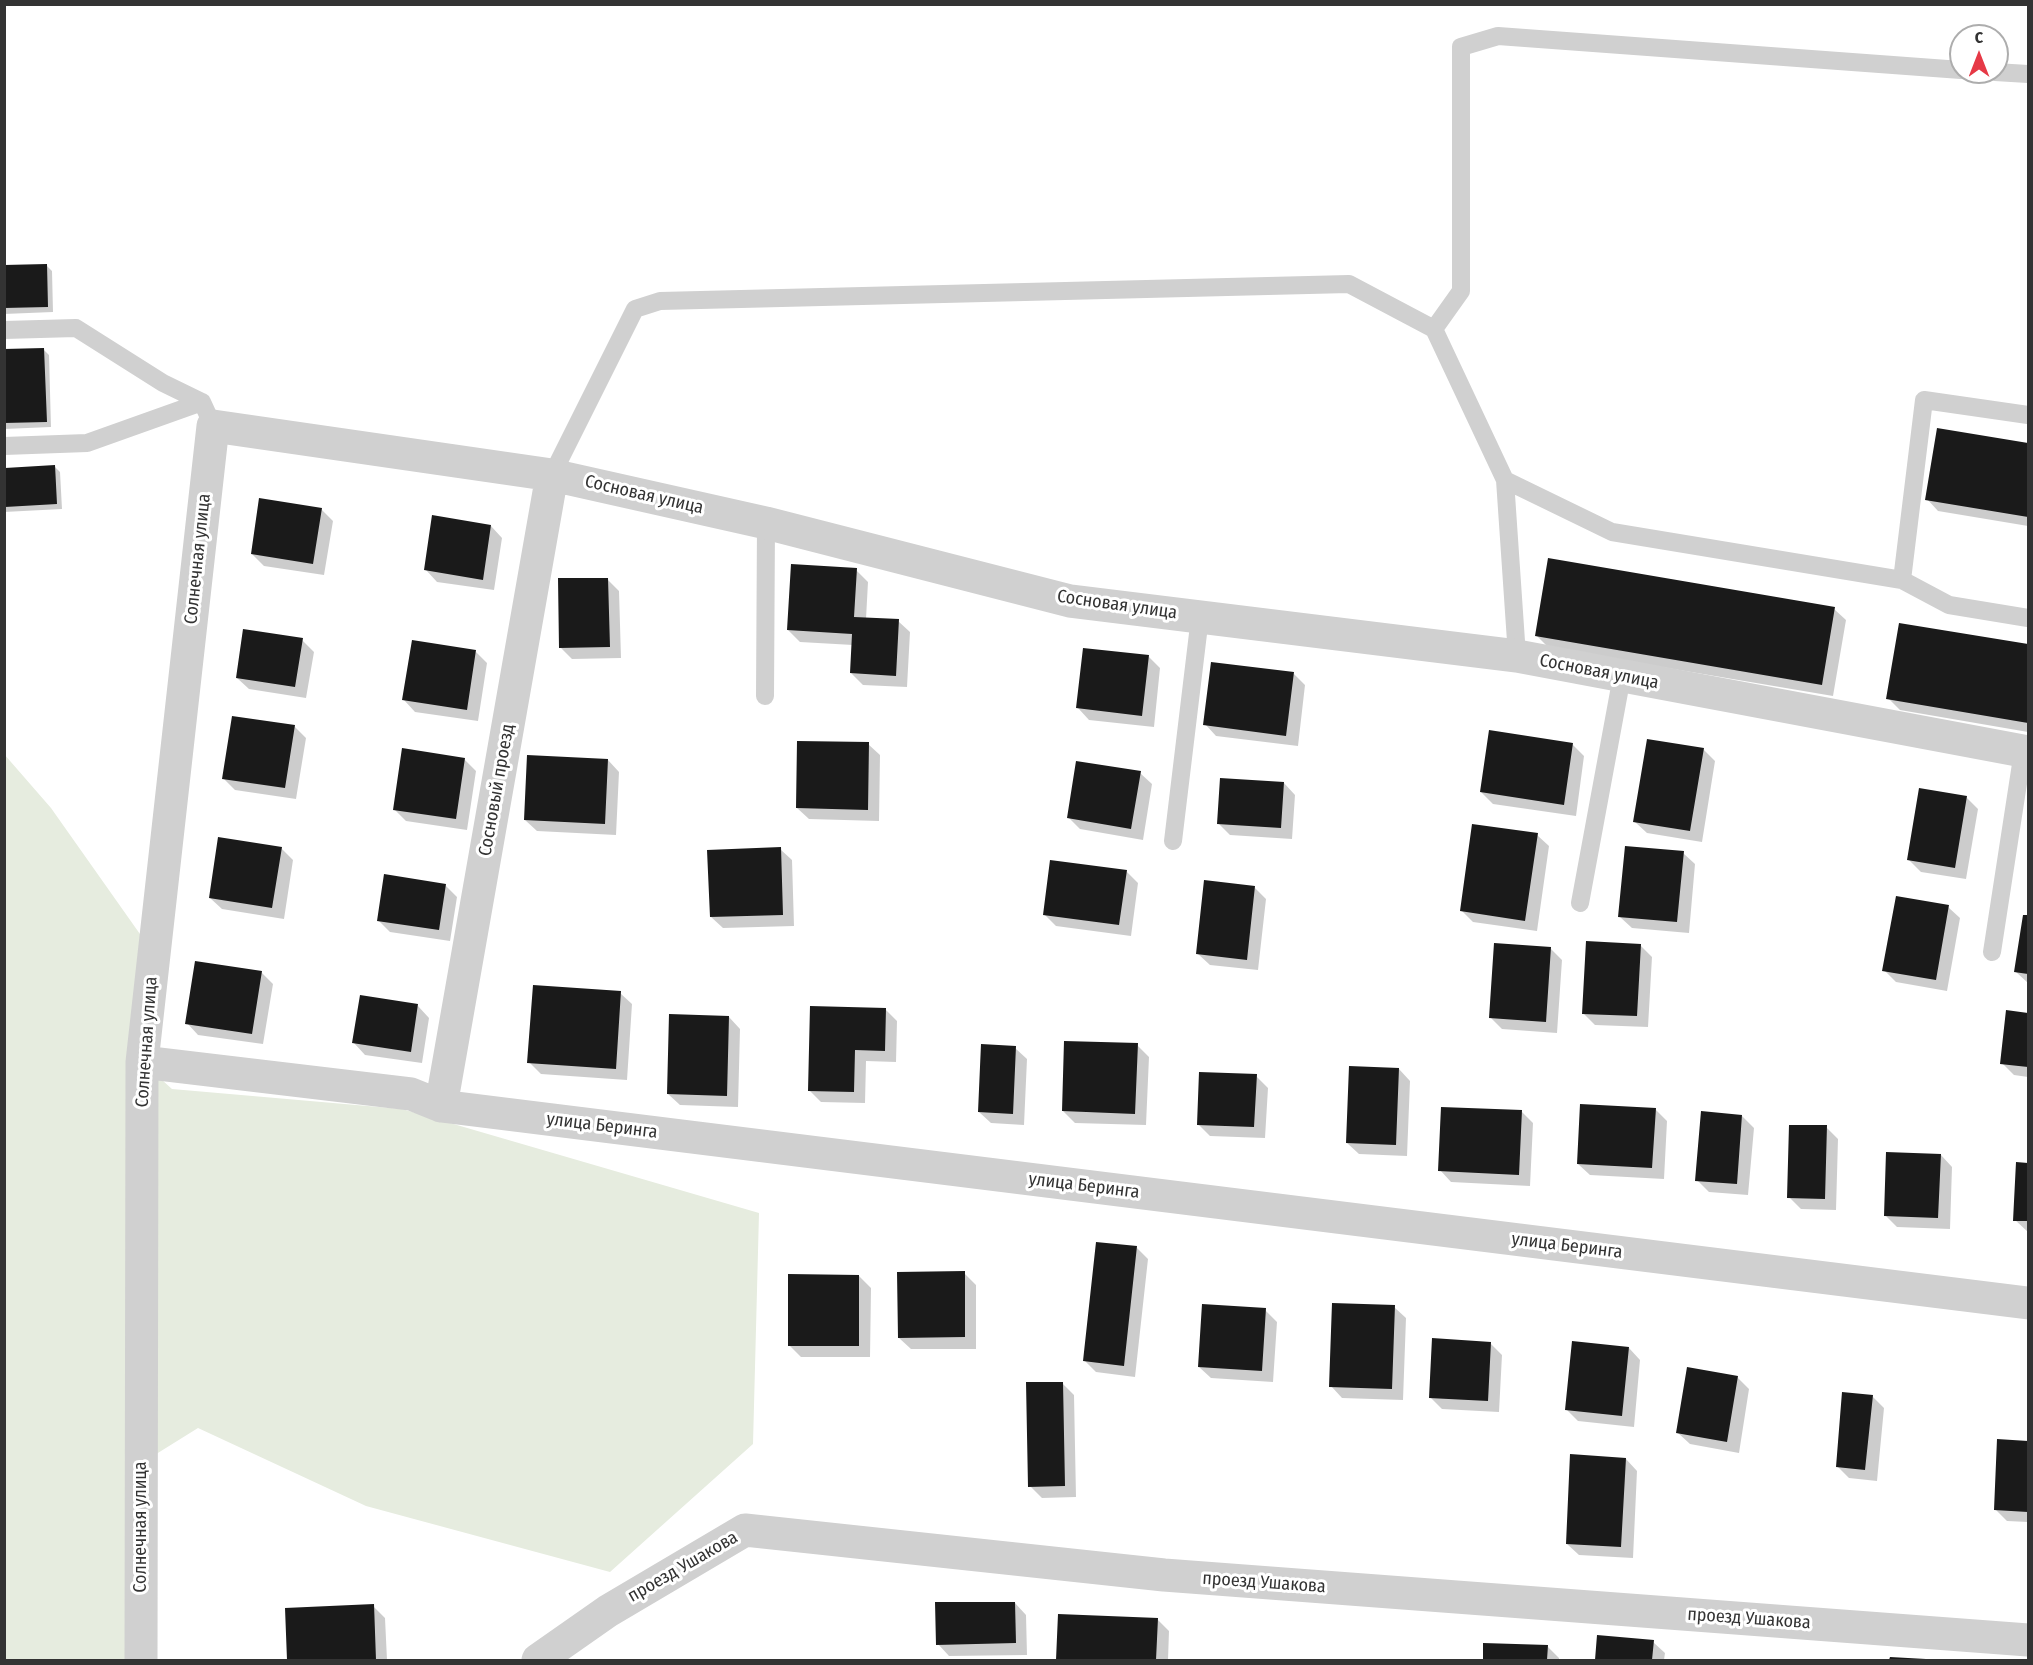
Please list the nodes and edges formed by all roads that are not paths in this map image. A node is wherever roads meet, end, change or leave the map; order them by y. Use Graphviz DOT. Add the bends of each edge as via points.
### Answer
graph roads {
  1 [pos="1949,69"];
  2 [pos="2009,73"];
  3 [pos="2028,74"];
  4 [pos="1434,329"];
  5 [pos="4,330"];
  6 [pos="207,414"];
  7 [pos="2028,415"];
  8 [pos="4,446"];
  9 [pos="552,474"];
  10 [pos="1505,480"];
  11 [pos="766,523"];
  12 [pos="1902,580"];
  13 [pos="1200,617"];
  14 [pos="2028,618"];
  15 [pos="1517,656"];
  16 [pos="1622,676"];
  17 [pos="765,696"];
  18 [pos="2026,752"];
  19 [pos="1173,841"];
  20 [pos="1580,903"];
  21 [pos="1992,952"];
  22 [pos="142,1062"];
  23 [pos="441,1106"];
  24 [pos="2028,1303"];
  25 [pos="2028,1640"];
  26 [pos="141,1660"];
  27 [pos="538,1660"];
  1 -- 4 [label="lane" via="1498,36 1461,47 1461,291"];
  2 -- 3 [label="lane"];
  4 -- 9 [label="lane" via="1349,284 660,301 634,309"];
  4 -- 10 [label="lane"];
  5 -- 6 [label="lane" via="76,328"];
  6 -- 8 [label="lane" via="87,443"];
  6 -- 9 [label="street, Сосновая улица"];
  6 -- 22 [label="street, Солнечная улица"];
  7 -- 12 [label="lane" via="1924,400"];
  9 -- 11 [label="street, Сосновая улица"];
  9 -- 23 [label="street, Сосновый проезд"];
  10 -- 12 [label="lane" via="1612,532"];
  10 -- 15 [label="lane"];
  11 -- 13 [label="street, Сосновая улица" via="1070,601"];
  11 -- 17 [label="lane"];
  12 -- 14 [label="lane" via="1949,605"];
  13 -- 15 [label="street, Сосновая улица"];
  13 -- 19 [label="lane"];
  15 -- 16 [label="street, Сосновая улица"];
  16 -- 18 [label="street, Сосновая улица"];
  16 -- 20 [label="lane"];
  18 -- 21 [label="lane"];
  22 -- 23 [label="street, улица Беринга" via="411,1094"];
  22 -- 26 [label="street, Солнечная улица"];
  23 -- 24 [label="street, улица Беринга"];
  25 -- 27 [label="street, проезд Ушакова" via="1164,1575 745,1530 608,1611"];
}
